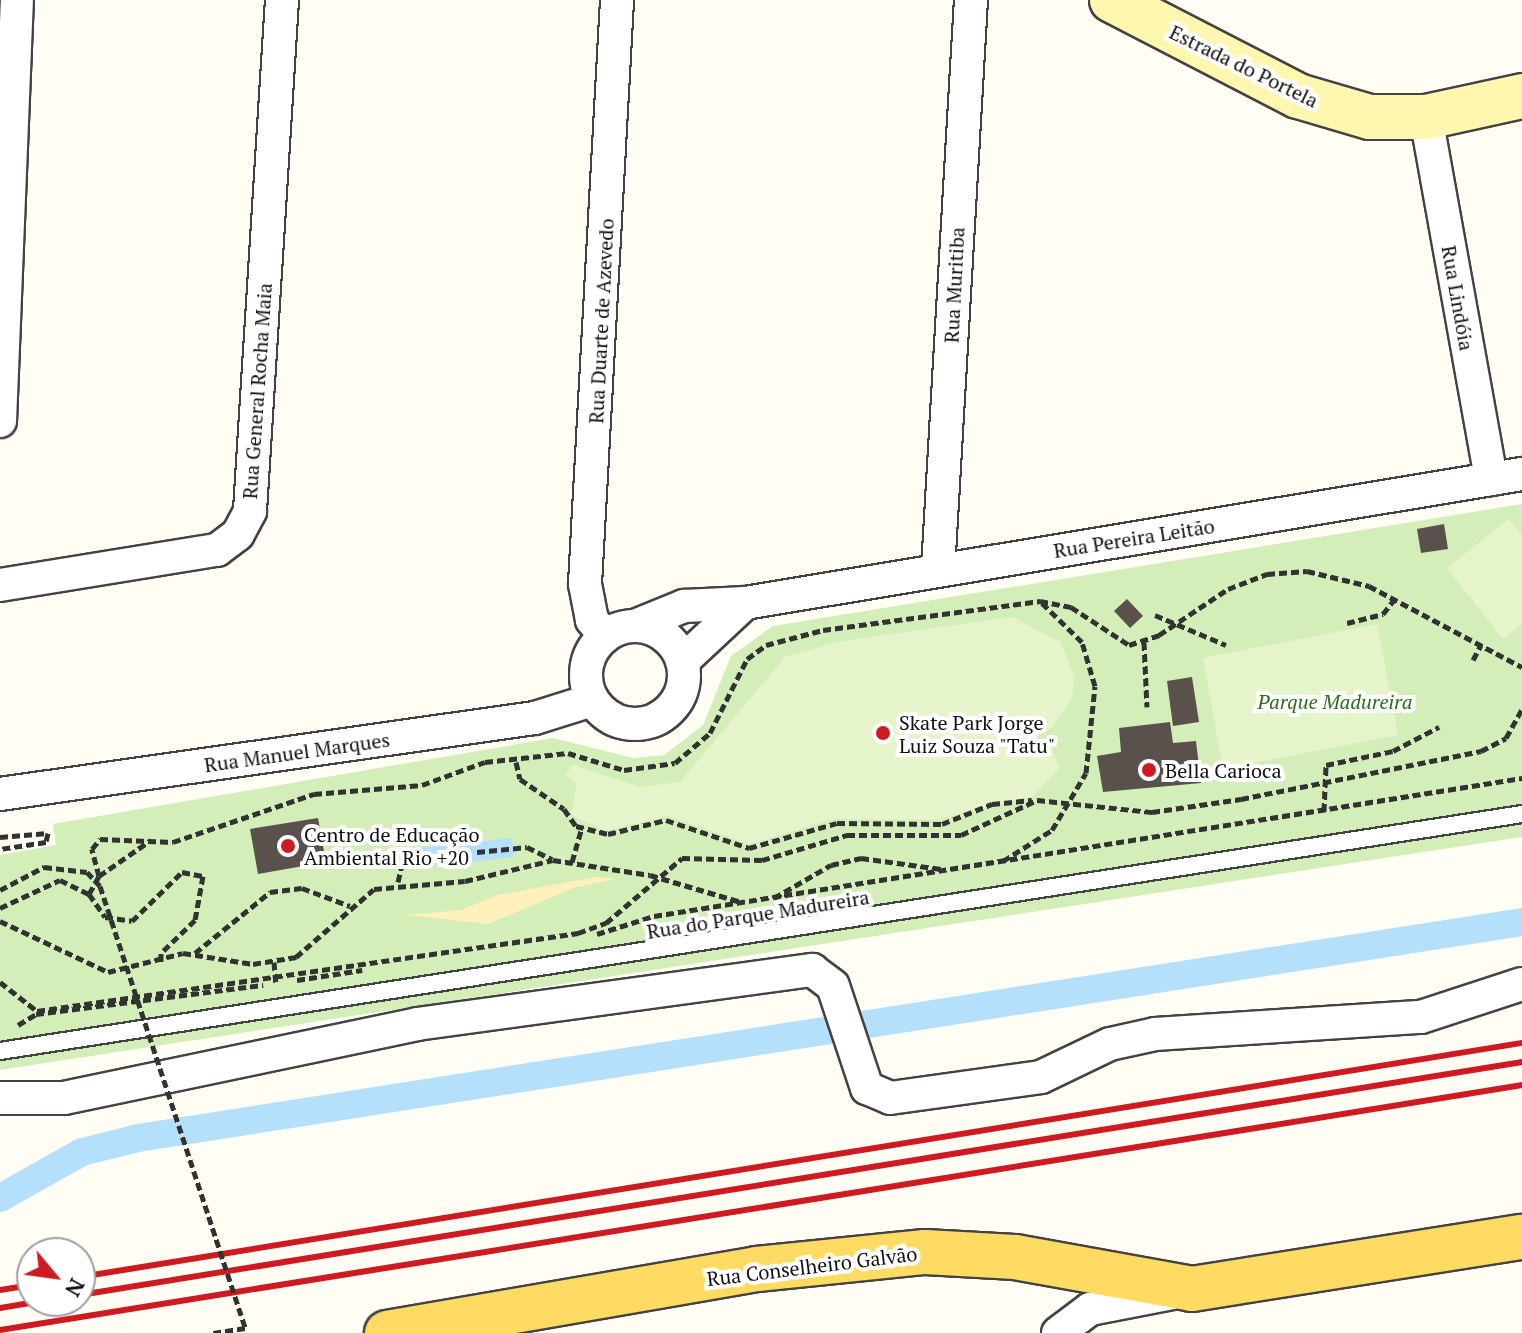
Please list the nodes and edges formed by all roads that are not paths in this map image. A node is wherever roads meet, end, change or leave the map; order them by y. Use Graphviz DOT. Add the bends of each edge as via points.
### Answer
graph roads {
  1 [pos="17,0"];
  2 [pos="282,0"];
  3 [pos="617,0"];
  4 [pos="971,0"];
  5 [pos="1112,0"];
  6 [pos="1522,96"];
  7 [pos="1426,117"];
  8 [pos="0,421"];
  9 [pos="1506,477"];
  10 [pos="938,570"];
  11 [pos="0,585"];
  12 [pos="745,603"];
  13 [pos="637,625"];
  14 [pos="605,636"];
  15 [pos="683,661"];
  16 [pos="592,700"];
  17 [pos="0,794"];
  18 [pos="1522,814"];
  19 [pos="1522,984"];
  20 [pos="0,1051"];
  21 [pos="0,1098"];
  22 [pos="1522,1237"];
  23 [pos="1192,1289"];
  24 [pos="413,1331"];
  25 [pos="1058,1333"];
  1 -- 8 [label="street"];
  2 -- 11 [label="street, Rua General Rocha Maia" via="250,511 238,534 217,550"];
  3 -- 14 [label="street, Rua Duarte de Azevedo" via="585,584 592,620"];
  4 -- 10 [label="street, Rua Muritiba"];
  5 -- 7 [label="main road, Estrada do Portela" via="1298,96 1370,117"];
  6 -- 7 [label="main road, Estrada do Portela"];
  7 -- 9 [label="street, Rua Lindóia"];
  9 -- 10 [label="street, Rua Pereira Leitão"];
  10 -- 12 [label="street, Rua Pereira Leitão"];
  12 -- 13 [label="street, Rua Pereira Leitão" via="684,606"];
  12 -- 15 [label="street"];
  13 -- 14 [label="street"];
  13 -- 15 [label="street" via="666,636"];
  14 -- 16 [label="street" via="586,673"];
  15 -- 16 [label="street" via="682,693 647,724 616,721"];
  16 -- 17 [label="street, Rua Manuel Marques" via="535,718"];
  18 -- 20 [label="lane, Rua do Parque Madureira"];
  19 -- 21 [label="street" via="1421,1017 1155,1034 1110,1044 1041,1077 890,1098 867,1088 833,986 812,970 417,1024 64,1098"];
  22 -- 23 [label="main road, Rua Conselheiro Galvão"];
  23 -- 24 [label="main road, Rua Conselheiro Galvão" via="1015,1257 925,1252 757,1269"];
  23 -- 25 [label="street" via="1090,1309"];
}
